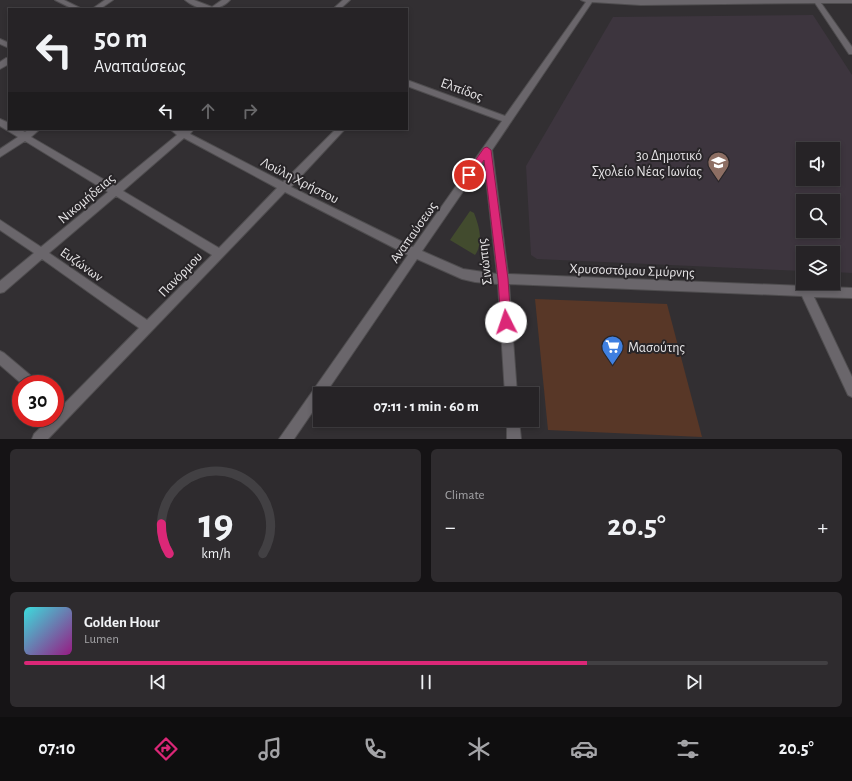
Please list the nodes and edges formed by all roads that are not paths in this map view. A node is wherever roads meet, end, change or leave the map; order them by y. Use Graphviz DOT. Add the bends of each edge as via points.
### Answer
graph roads {
  1 [pos="58,0"];
  2 [pos="110,0"];
  3 [pos="188,0"];
  4 [pos="227,0"];
  5 [pos="347,0"];
  6 [pos="586,1"];
  7 [pos="852,1"];
  8 [pos="817,2"];
  9 [pos="77,8"];
  10 [pos="97,8"];
  11 [pos="209,8"];
  12 [pos="214,8"];
  13 [pos="337,8"];
  14 [pos="852,52"];
  15 [pos="408,83"];
  16 [pos="508,120"];
  17 [pos="14,130"];
  18 [pos="35,130"];
  19 [pos="340,130"];
  20 [pos="187,132"];
  21 [pos="25,137"];
  22 [pos="487,150"];
  23 [pos="0,154"];
  24 [pos="285,188"];
  25 [pos="116,191"];
  26 [pos="0,224"];
  27 [pos="42,253"];
  28 [pos="415,253"];
  29 [pos="220,254"];
  30 [pos="503,279"];
  31 [pos="0,288"];
  32 [pos="806,292"];
  33 [pos="852,293"];
  34 [pos="148,328"];
  35 [pos="0,357"];
  36 [pos="21,375"];
  37 [pos="511,387"];
  38 [pos="852,391"];
  39 [pos="66,412"];
  40 [pos="513,427"];
  41 [pos="39,439"];
  42 [pos="286,439"];
  43 [pos="514,439"];
  1 -- 9 [label="street"];
  2 -- 10 [label="street"];
  3 -- 11 [label="street"];
  4 -- 12 [label="street"];
  5 -- 13 [label="street"];
  6 -- 8 [label="street"];
  6 -- 16 [label="street, Αναπαύσεως"];
  7 -- 8 [label="street"];
  8 -- 14 [label="street"];
  15 -- 16 [label="street, Ελπίδος"];
  16 -- 22 [label="street, Αναπαύσεως"];
  17 -- 21 [label="street"];
  18 -- 21 [label="street"];
  19 -- 24 [label="street, Πανόρμου"];
  20 -- 24 [label="street, Λούλη Χρήστου"];
  20 -- 25 [label="street, Νικομήδειας"];
  21 -- 23 [label="street"];
  21 -- 25 [label="street"];
  22 -- 28 [label="street, Αναπαύσεως"];
  22 -- 30 [label="street, Σινώπης"];
  24 -- 28 [label="street, Λούλη Χρήστου"];
  24 -- 29 [label="street, Πανόρμου"];
  25 -- 27 [label="street, Νικομήδειας"];
  25 -- 29 [label="street"];
  26 -- 27 [label="street, Ευζώνων"];
  27 -- 31 [label="street, Νικομήδειας"];
  27 -- 34 [label="street, Ευζώνων"];
  28 -- 30 [label="street, Χρυσοστόμου Σμύρνης" via="462,274"];
  28 -- 42 [label="street, Αναπαύσεως"];
  29 -- 34 [label="street, Πανόρμου"];
  30 -- 32 [label="street, Χρυσοστόμου Σμύρνης"];
  30 -- 37 [label="street, Σινώπης"];
  32 -- 33 [label="street, Χρυσοστόμου Σμύρνης"];
  32 -- 38 [label="street"];
  34 -- 39 [label="street, Πανόρμου"];
  35 -- 36 [label="street"];
  39 -- 41 [label="street, Πανόρμου"];
  40 -- 43 [label="street"];
}
